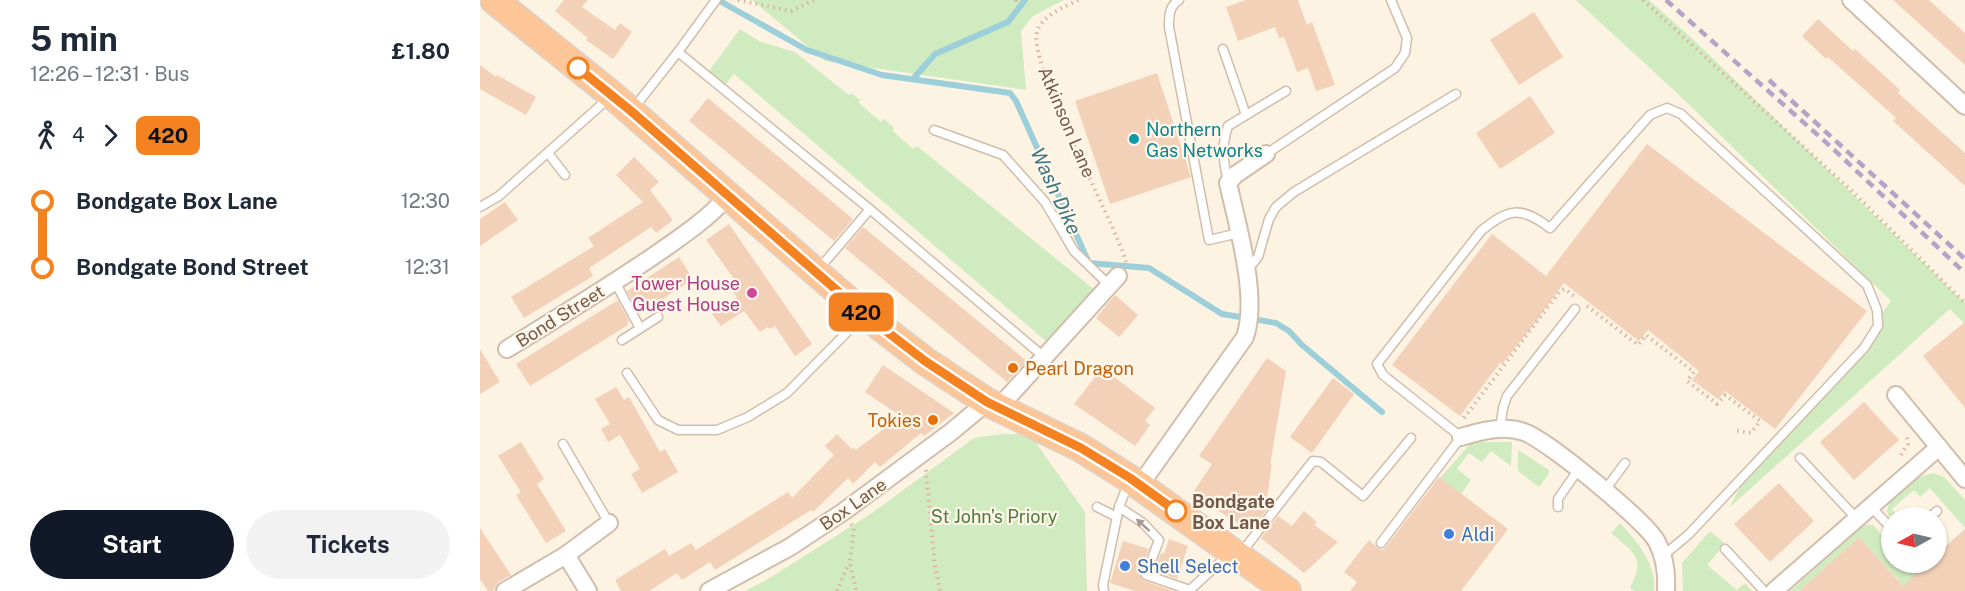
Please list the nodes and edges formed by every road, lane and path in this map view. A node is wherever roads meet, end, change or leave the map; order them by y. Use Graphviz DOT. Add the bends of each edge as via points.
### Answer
graph roads {
  1 [pos="494,0"];
  2 [pos="716,0"];
  3 [pos="738,0"];
  4 [pos="814,0"];
  5 [pos="1078,0"];
  6 [pos="1179,0"];
  7 [pos="1391,0"];
  8 [pos="1643,0"];
  9 [pos="1851,0"];
  10 [pos="1222,49"];
  11 [pos="678,52"];
  12 [pos="1286,91"];
  13 [pos="1456,94"];
  14 [pos="621,103"];
  15 [pos="1965,106"];
  16 [pos="1246,115"];
  17 [pos="934,130"];
  18 [pos="548,153"];
  19 [pos="1266,154"];
  20 [pos="565,175"];
  21 [pos="1228,183"];
  22 [pos="728,196"];
  23 [pos="480,207"];
  24 [pos="870,208"];
  25 [pos="1239,233"];
  26 [pos="1126,261"];
  27 [pos="1246,272"];
  28 [pos="816,273"];
  29 [pos="1113,281"];
  30 [pos="615,282"];
  31 [pos="1965,303"];
  32 [pos="1575,309"];
  33 [pos="864,314"];
  34 [pos="658,317"];
  35 [pos="640,328"];
  36 [pos="622,340"];
  37 [pos="507,349"];
  38 [pos="1044,357"];
  39 [pos="627,373"];
  40 [pos="1896,395"];
  41 [pos="993,404"];
  42 [pos="1500,429"];
  43 [pos="1734,430"];
  44 [pos="1907,433"];
  45 [pos="1465,436"];
  46 [pos="1411,438"];
  47 [pos="563,444"];
  48 [pos="1939,447"];
  49 [pos="919,456"];
  50 [pos="1800,458"];
  51 [pos="1898,460"];
  52 [pos="1625,463"];
  53 [pos="1578,470"];
  54 [pos="1965,479"];
  55 [pos="1135,482"];
  56 [pos="1605,490"];
  57 [pos="1096,507"];
  58 [pos="1119,507"];
  59 [pos="1558,507"];
  60 [pos="1871,507"];
  61 [pos="843,512"];
  62 [pos="1117,517"];
  63 [pos="1881,517"];
  64 [pos="1857,519"];
  65 [pos="609,523"];
  66 [pos="1381,543"];
  67 [pos="1725,549"];
  68 [pos="1235,553"];
  69 [pos="566,555"];
  70 [pos="1663,556"];
  71 [pos="850,562"];
  72 [pos="506,591"];
  73 [pos="588,591"];
  74 [pos="709,591"];
  75 [pos="837,591"];
  76 [pos="856,591"];
  77 [pos="940,591"];
  78 [pos="1104,591"];
  79 [pos="1190,591"];
  80 [pos="1287,591"];
  81 [pos="1666,591"];
  82 [pos="1764,591"];
  83 [pos="1774,591"];
  1 -- 14 [label="highway"];
  2 -- 11 [label="lane"];
  3 -- 4 [label="path" via="791,11"];
  5 -- 26 [label="path, Atkinson Lane" via="1052,13 1038,29 1036,44 1049,86"];
  6 -- 25 [label="lane" via="1169,13 1169,27 1209,240"];
  7 -- 19 [label="lane" via="1407,38 1405,53 1395,68"];
  8 -- 31 [label="path" via="1853,192"];
  9 -- 15 [label="street"];
  10 -- 16 [label="lane"];
  11 -- 14 [label="lane"];
  11 -- 24 [label="lane"];
  12 -- 16 [label="lane"];
  13 -- 27 [label="lane" via="1294,192 1276,207 1258,257"];
  14 -- 18 [label="lane"];
  14 -- 22 [label="highway"];
  16 -- 21 [label="lane" via="1228,126 1222,144"];
  17 -- 29 [label="lane" via="1003,155 1045,202 1074,252"];
  18 -- 20 [label="lane"];
  18 -- 23 [label="lane" via="499,196"];
  19 -- 21 [label="street"];
  21 -- 25 [label="street"];
  22 -- 28 [label="highway"];
  22 -- 30 [label="street, Bond Street" via="672,243"];
  24 -- 28 [label="lane"];
  24 -- 38 [label="lane"];
  25 -- 27 [label="street"];
  27 -- 55 [label="street" via="1249,316 1245,337"];
  28 -- 33 [label="highway"];
  29 -- 38 [label="street"];
  30 -- 35 [label="lane"];
  30 -- 37 [label="street, Bond Street"];
  32 -- 42 [label="lane" via="1507,396"];
  33 -- 39 [label="lane" via="788,393 717,430 678,429 658,420"];
  33 -- 41 [label="highway" via="925,361"];
  34 -- 35 [label="lane"];
  35 -- 36 [label="lane"];
  38 -- 41 [label="street"];
  40 -- 48 [label="street"];
  41 -- 49 [label="street, Box Lane"];
  41 -- 55 [label="highway" via="1081,448"];
  42 -- 45 [label="street"];
  42 -- 53 [label="street" via="1520,432 1540,442"];
  43 -- 45 [label="path" via="1751,433 1760,421 1725,395 1717,404 1687,381 1694,372 1646,335 1638,345 1564,289 1462,419"];
  44 -- 51 [label="path" via="1908,444"];
  45 -- 66 [label="lane"];
  45 -- 70 [label="lane" via="1383,375 1377,364 1481,231 1496,218 1511,212 1532,214 1550,228 1650,115 1667,108 1681,114 1867,285 1877,310 1878,326 1864,348 1689,534"];
  46 -- 68 [label="lane" via="1363,496 1321,462 1313,461"];
  47 -- 65 [label="lane"];
  48 -- 54 [label="street"];
  48 -- 60 [label="street"];
  49 -- 61 [label="street, Box Lane"];
  49 -- 77 [label="path" via="927,472"];
  50 -- 64 [label="lane"];
  52 -- 56 [label="lane"];
  53 -- 56 [label="street"];
  53 -- 59 [label="lane" via="1558,499"];
  55 -- 58 [label="lane"];
  55 -- 68 [label="highway"];
  56 -- 70 [label="street" via="1656,540"];
  57 -- 62 [label="lane"];
  58 -- 62 [label="lane"];
  79 -- 58 [label="lane, one-way" via="1146,575 1159,540"];
  60 -- 63 [label="lane"];
  60 -- 64 [label="street"];
  61 -- 71 [label="path" via="854,528"];
  61 -- 74 [label="street, Box Lane" via="790,547"];
  62 -- 78 [label="lane"];
  64 -- 83 [label="street"];
  65 -- 69 [label="street"];
  67 -- 82 [label="lane"];
  68 -- 79 [label="lane"];
  68 -- 80 [label="highway"];
  69 -- 72 [label="street"];
  69 -- 73 [label="street"];
  70 -- 81 [label="street"];
  71 -- 75 [label="path"];
  71 -- 76 [label="path"];
}
